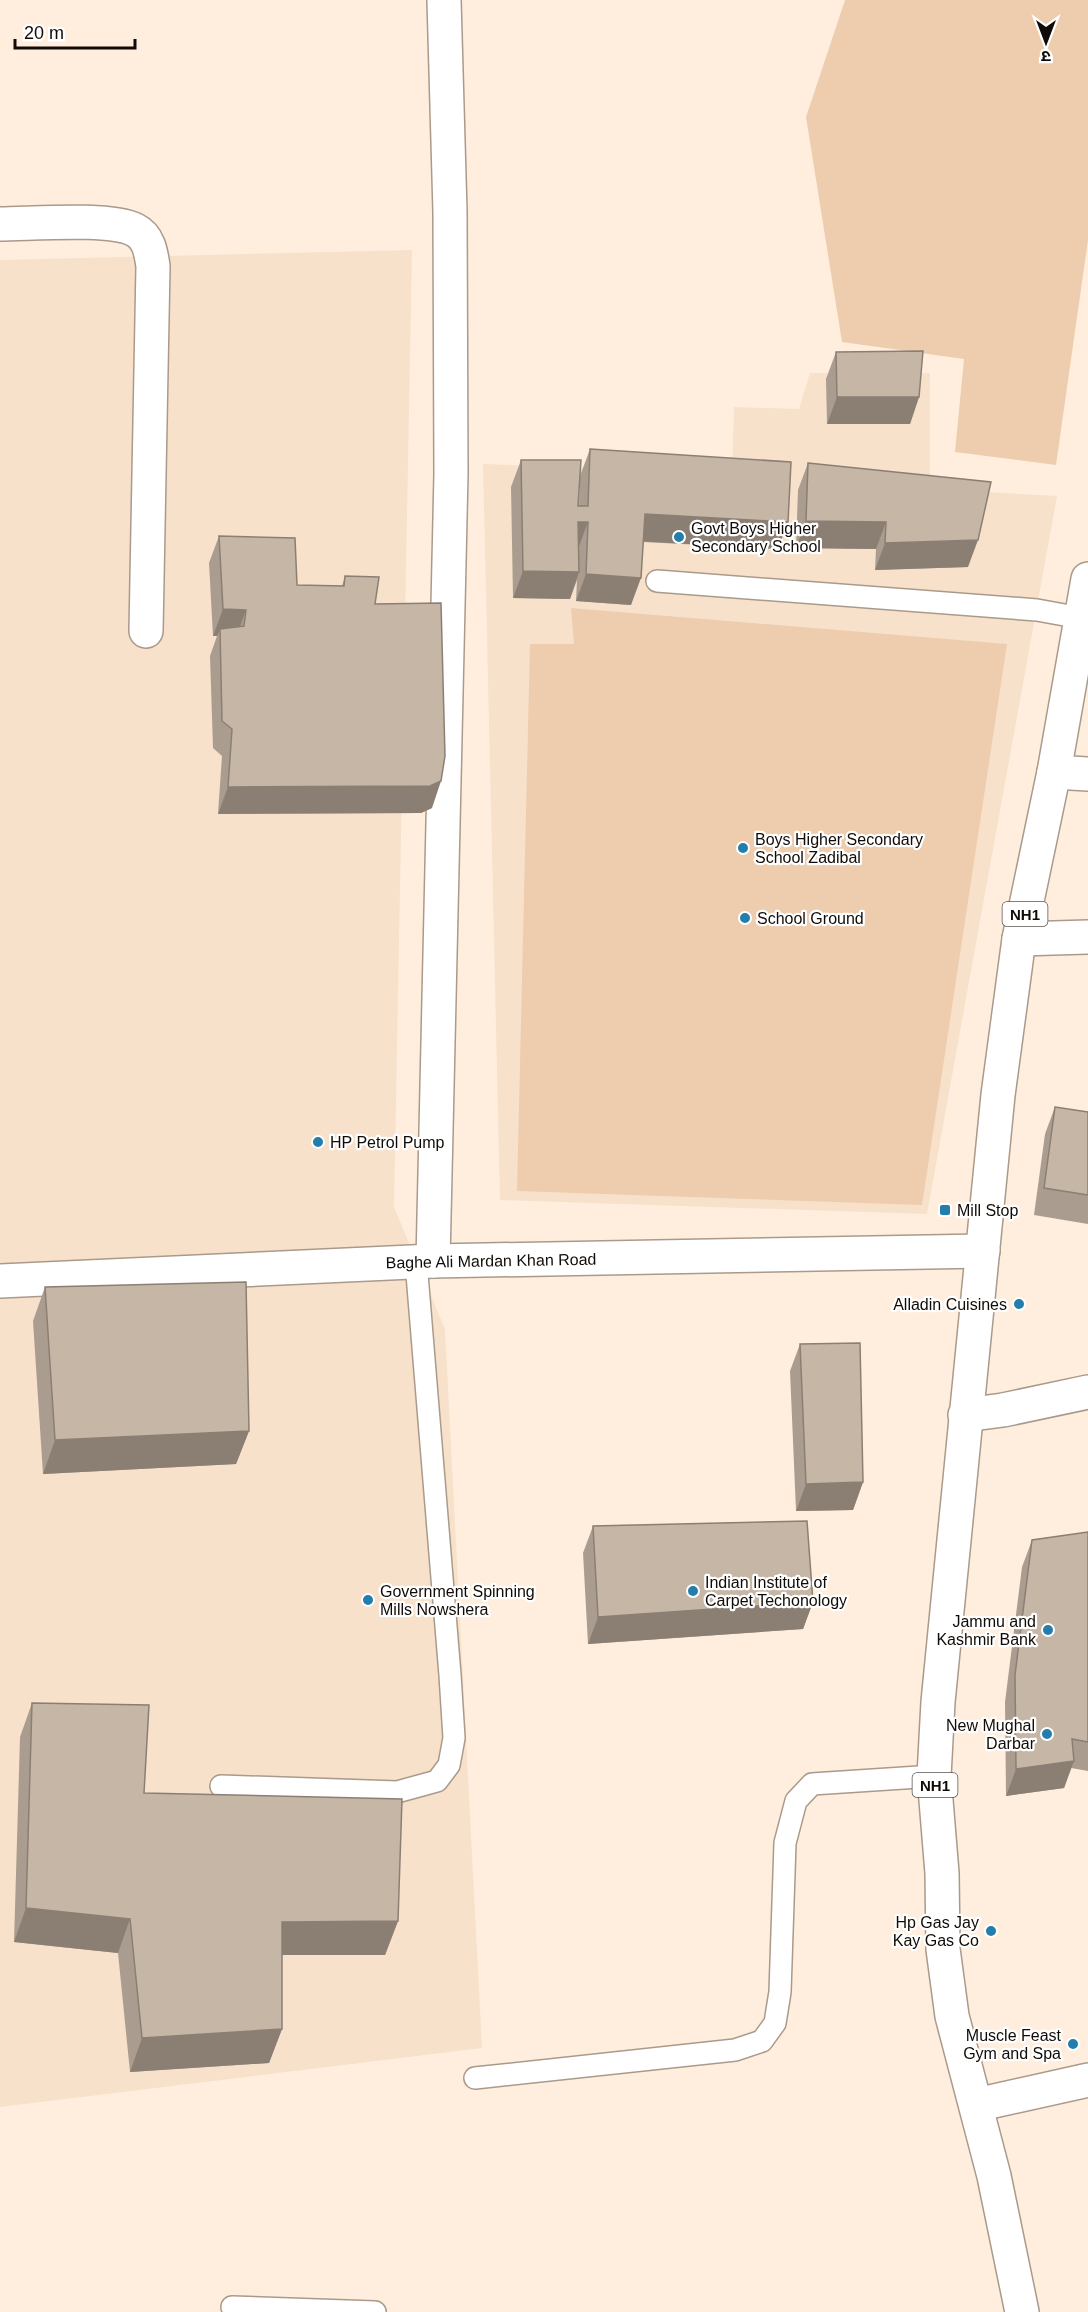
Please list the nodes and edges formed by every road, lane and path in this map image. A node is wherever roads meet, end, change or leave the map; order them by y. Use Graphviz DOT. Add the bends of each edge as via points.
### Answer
graph roads {
  1 [pos="444,0"];
  2 [pos="0,224"];
  3 [pos="1088,579"];
  4 [pos="657,580"];
  5 [pos="1081,618"];
  6 [pos="146,631"];
  7 [pos="1054,772"];
  8 [pos="1088,774"];
  9 [pos="1088,937"];
  10 [pos="1019,939"];
  11 [pos="983,1251"];
  12 [pos="424,1262"];
  13 [pos="0,1281"];
  14 [pos="1088,1392"];
  15 [pos="965,1415"];
  16 [pos="934,1776"];
  17 [pos="221,1786"];
  18 [pos="475,2078"];
  19 [pos="1088,2080"];
  20 [pos="976,2105"];
  21 [pos="232,2307"];
  22 [pos="375,2312"];
  23 [pos="1022,2312"];
  1 -- 12 [label="main road" via="452,474"];
  2 -- 6 [label="main road" via="109,223 136,230 150,245 153,266"];
  3 -- 5 [label="main road, NH1"];
  4 -- 5 [label="lane" via="1037,610"];
  5 -- 7 [label="main road, NH1"];
  7 -- 8 [label="main road"];
  7 -- 10 [label="main road, NH1"];
  9 -- 10 [label="main road"];
  10 -- 11 [label="main road, NH1"];
  11 -- 12 [label="main road, Baghe Ali Mardan Khan Road"];
  11 -- 15 [label="main road, NH1"];
  12 -- 13 [label="main road, Baghe Ali Mardan Khan Road"];
  12 -- 17 [label="lane" via="454,1738 449,1765 437,1781 397,1792"];
  14 -- 15 [label="main road"];
  15 -- 16 [label="main road, NH1"];
  16 -- 18 [label="lane" via="812,1784 796,1801 785,1843 780,1992 775,2022 762,2041 735,2050"];
  16 -- 20 [label="main road, NH1" via="943,1949 952,2016"];
  19 -- 20 [label="main road"];
  20 -- 23 [label="main road, NH1"];
  21 -- 22 [label="lane"];
}
